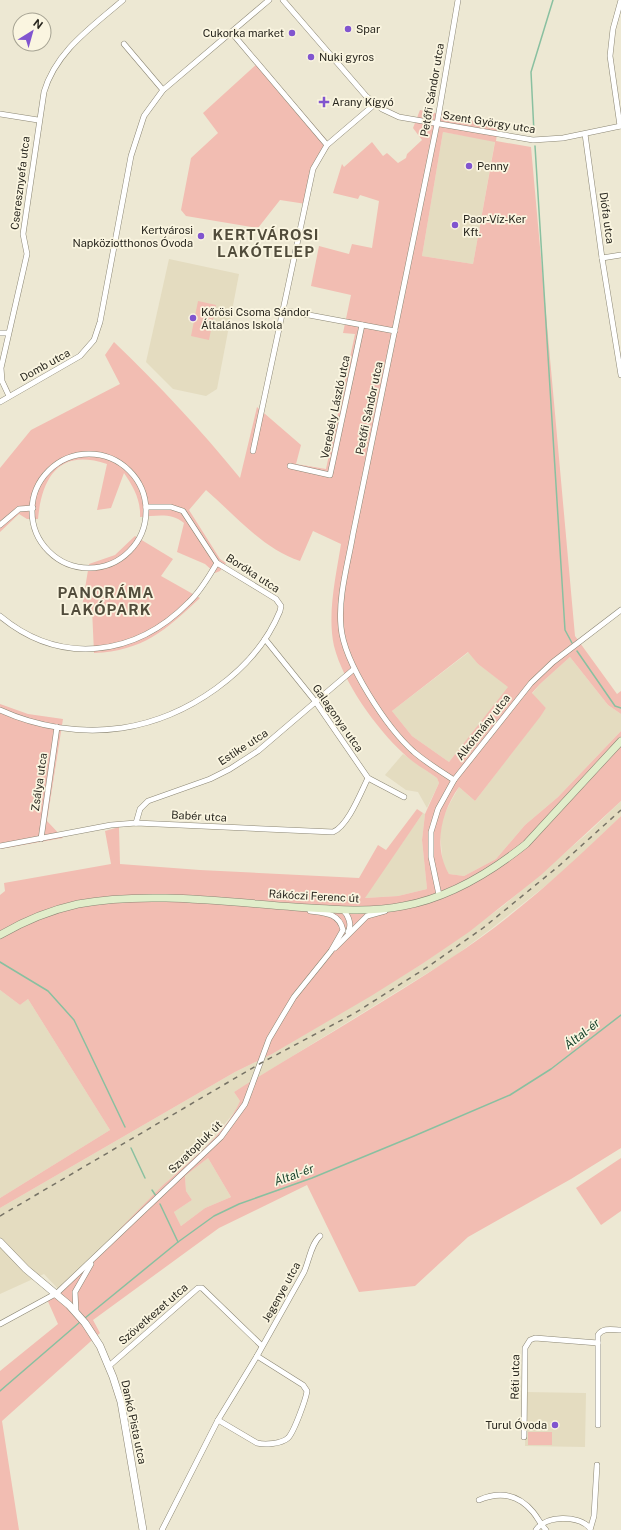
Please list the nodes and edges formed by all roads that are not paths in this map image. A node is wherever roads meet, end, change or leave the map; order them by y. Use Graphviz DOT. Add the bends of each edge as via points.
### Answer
graph roads {
  1 [pos="123,0"];
  2 [pos="269,0"];
  3 [pos="283,0"];
  4 [pos="458,0"];
  5 [pos="621,0"];
  6 [pos="232,33"];
  7 [pos="124,44"];
  8 [pos="163,90"];
  9 [pos="375,104"];
  10 [pos="0,114"];
  11 [pos="38,120"];
  12 [pos="437,124"];
  13 [pos="620,126"];
  14 [pos="585,134"];
  15 [pos="327,145"];
  16 [pos="621,255"];
  17 [pos="602,258"];
  18 [pos="282,310"];
  19 [pos="362,325"];
  20 [pos="395,331"];
  21 [pos="0,333"];
  22 [pos="8,333"];
  23 [pos="621,375"];
  24 [pos="9,396"];
  25 [pos="0,402"];
  26 [pos="253,451"];
  27 [pos="290,466"];
  28 [pos="146,507"];
  29 [pos="33,508"];
  30 [pos="0,525"];
  31 [pos="218,562"];
  32 [pos="621,610"];
  33 [pos="0,616"];
  34 [pos="265,639"];
  35 [pos="354,669"];
  36 [pos="315,701"];
  37 [pos="0,710"];
  38 [pos="57,727"];
  39 [pos="621,741"];
  40 [pos="368,778"];
  41 [pos="454,780"];
  42 [pos="404,797"];
  43 [pos="136,823"];
  44 [pos="41,839"];
  45 [pos="0,846"];
  46 [pos="440,895"];
  47 [pos="283,906"];
  48 [pos="403,906"];
  49 [pos="346,913"];
  50 [pos="343,930"];
  51 [pos="0,935"];
  52 [pos="345,938"];
  53 [pos="331,951"];
  54 [pos="320,1236"];
  55 [pos="0,1242"];
  56 [pos="96,1258"];
  57 [pos="57,1293"];
  58 [pos="81,1318"];
  59 [pos="0,1324"];
  60 [pos="621,1330"];
  61 [pos="598,1343"];
  62 [pos="262,1346"];
  63 [pos="257,1356"];
  64 [pos="109,1366"];
  65 [pos="218,1420"];
  66 [pos="598,1425"];
  67 [pos="524,1437"];
  68 [pos="597,1466"];
  69 [pos="479,1500"];
  70 [pos="541,1524"];
  71 [pos="590,1529"];
  72 [pos="143,1530"];
  73 [pos="162,1530"];
  74 [pos="536,1530"];
  75 [pos="546,1530"];
  1 -- 11 [label="street, Cseresznyefa utca" via="71,46 54,66 44,92"];
  2 -- 6 [label="street"];
  3 -- 9 [label="street, Szent György utca"];
  4 -- 12 [label="street, Petőfi Sándor utca"];
  5 -- 13 [label="street" via="610,50"];
  6 -- 8 [label="street"];
  6 -- 15 [label="street"];
  7 -- 8 [label="street"];
  8 -- 24 [label="street, Domb utca" via="144,116 131,156 100,322 94,340 80,356"];
  9 -- 12 [label="street, Szent György utca" via="399,117"];
  9 -- 15 [label="street"];
  10 -- 11 [label="street"];
  11 -- 22 [label="street, Cseresznyefa utca" via="23,234 26,254"];
  12 -- 14 [label="street, Szent György utca" via="533,140"];
  12 -- 20 [label="street, Petőfi Sándor utca"];
  13 -- 14 [label="street, Szent György utca"];
  14 -- 17 [label="street, Diófa utca"];
  15 -- 18 [label="street" via="309,180"];
  16 -- 17 [label="street"];
  17 -- 23 [label="street, Diófa utca"];
  18 -- 19 [label="street"];
  18 -- 26 [label="street"];
  19 -- 20 [label="street"];
  19 -- 27 [label="street, Verebély László utca" via="330,475"];
  20 -- 35 [label="street, Petőfi Sándor utca" via="342,599 342,637"];
  21 -- 22 [label="street"];
  22 -- 24 [label="street, Cseresznyefa utca" via="1,375"];
  24 -- 25 [label="street, Domb utca"];
  28 -- 29 [label="street" via="140,486 128,470 109,458 89,455 69,458 49,471 38,486"];
  28 -- 29 [label="street" via="143,529 128,552 110,564 88,568 66,563 46,548 35,528"];
  28 -- 31 [label="street, Boróka utca" via="171,507 183,511"];
  29 -- 30 [label="street" via="19,509"];
  31 -- 33 [label="street" via="198,592 180,611 152,632 121,645 84,650 58,646 25,633"];
  31 -- 34 [label="street, Boróka utca" via="279,603 280,611"];
  32 -- 41 [label="street, Alkotmány utca" via="553,662 531,683"];
  34 -- 36 [label="street, Galagonya utca"];
  34 -- 38 [label="street, Boróka utca" via="223,683 194,702 163,716 121,728"];
  35 -- 36 [label="street, Estike utca"];
  35 -- 41 [label="street, Petőfi Sándor utca" via="394,730 413,751"];
  36 -- 40 [label="street, Galagonya utca"];
  36 -- 43 [label="street, Estike utca" via="277,737 230,769 144,803 138,812"];
  37 -- 38 [label="street, Boróka utca" via="32,722"];
  38 -- 44 [label="street, Zsálya utca"];
  39 -- 46 [label="main road, Rákóczi Ferenc út" via="526,844 480,875"];
  40 -- 42 [label="street, Galagonya utca"];
  40 -- 43 [label="street, Babér utca" via="345,821 333,832"];
  41 -- 46 [label="street, Alkotmány utca" via="438,809 431,832 432,857"];
  43 -- 44 [label="street, Babér utca" via="111,825"];
  44 -- 45 [label="street, Babér utca"];
  46 -- 48 [label="main road, Rákóczi Ferenc út"];
  47 -- 49 [label="main road, Rákóczi Ferenc út"];
  47 -- 50 [label="street" via="325,913 341,922"];
  47 -- 51 [label="main road, Rákóczi Ferenc út" via="145,898 94,902 46,914"];
  48 -- 49 [label="main road, Rákóczi Ferenc út"];
  48 -- 52 [label="street, Szvatopluk út" via="367,916"];
  49 -- 50 [label="street, Szvatopluk út"];
  49 -- 52 [label="street" via="350,929"];
  50 -- 53 [label="street, Szvatopluk út"];
  52 -- 53 [label="street, Szvatopluk út"];
  53 -- 56 [label="street, Szvatopluk út" via="294,997 269,1039 252,1090 231,1126"];
  54 -- 62 [label="street, Jegenye utca" via="314,1241 304,1272"];
  55 -- 57 [label="street, Dankó Pista utca" via="26,1269"];
  56 -- 57 [label="street, Szvatopluk út"];
  56 -- 58 [label="street, Szvatopluk út" via="75,1292"];
  57 -- 58 [label="street, Dankó Pista utca"];
  57 -- 59 [label="street, Szvatopluk út"];
  58 -- 64 [label="street, Dankó Pista utca" via="100,1346"];
  60 -- 61 [label="street" via="601,1331"];
  61 -- 66 [label="street"];
  61 -- 67 [label="street, Réti utca" via="535,1338 527,1343"];
  62 -- 63 [label="street, Jegenye utca"];
  62 -- 64 [label="street, Szövetkezet utca" via="202,1288 198,1288"];
  63 -- 65 [label="street, Jegenye utca"];
  63 -- 65 [label="street" via="303,1385 307,1391 291,1434 284,1440 263,1445"];
  64 -- 72 [label="street, Dankó Pista utca" via="121,1402"];
  65 -- 73 [label="street, Jegenye utca"];
  68 -- 71 [label="street" via="594,1516"];
  69 -- 70 [label="street" via="496,1494 513,1498 528,1507"];
  70 -- 71 [label="street" via="549,1519 576,1520 587,1524"];
  70 -- 74 [label="street"];
  70 -- 75 [label="street"];
}
